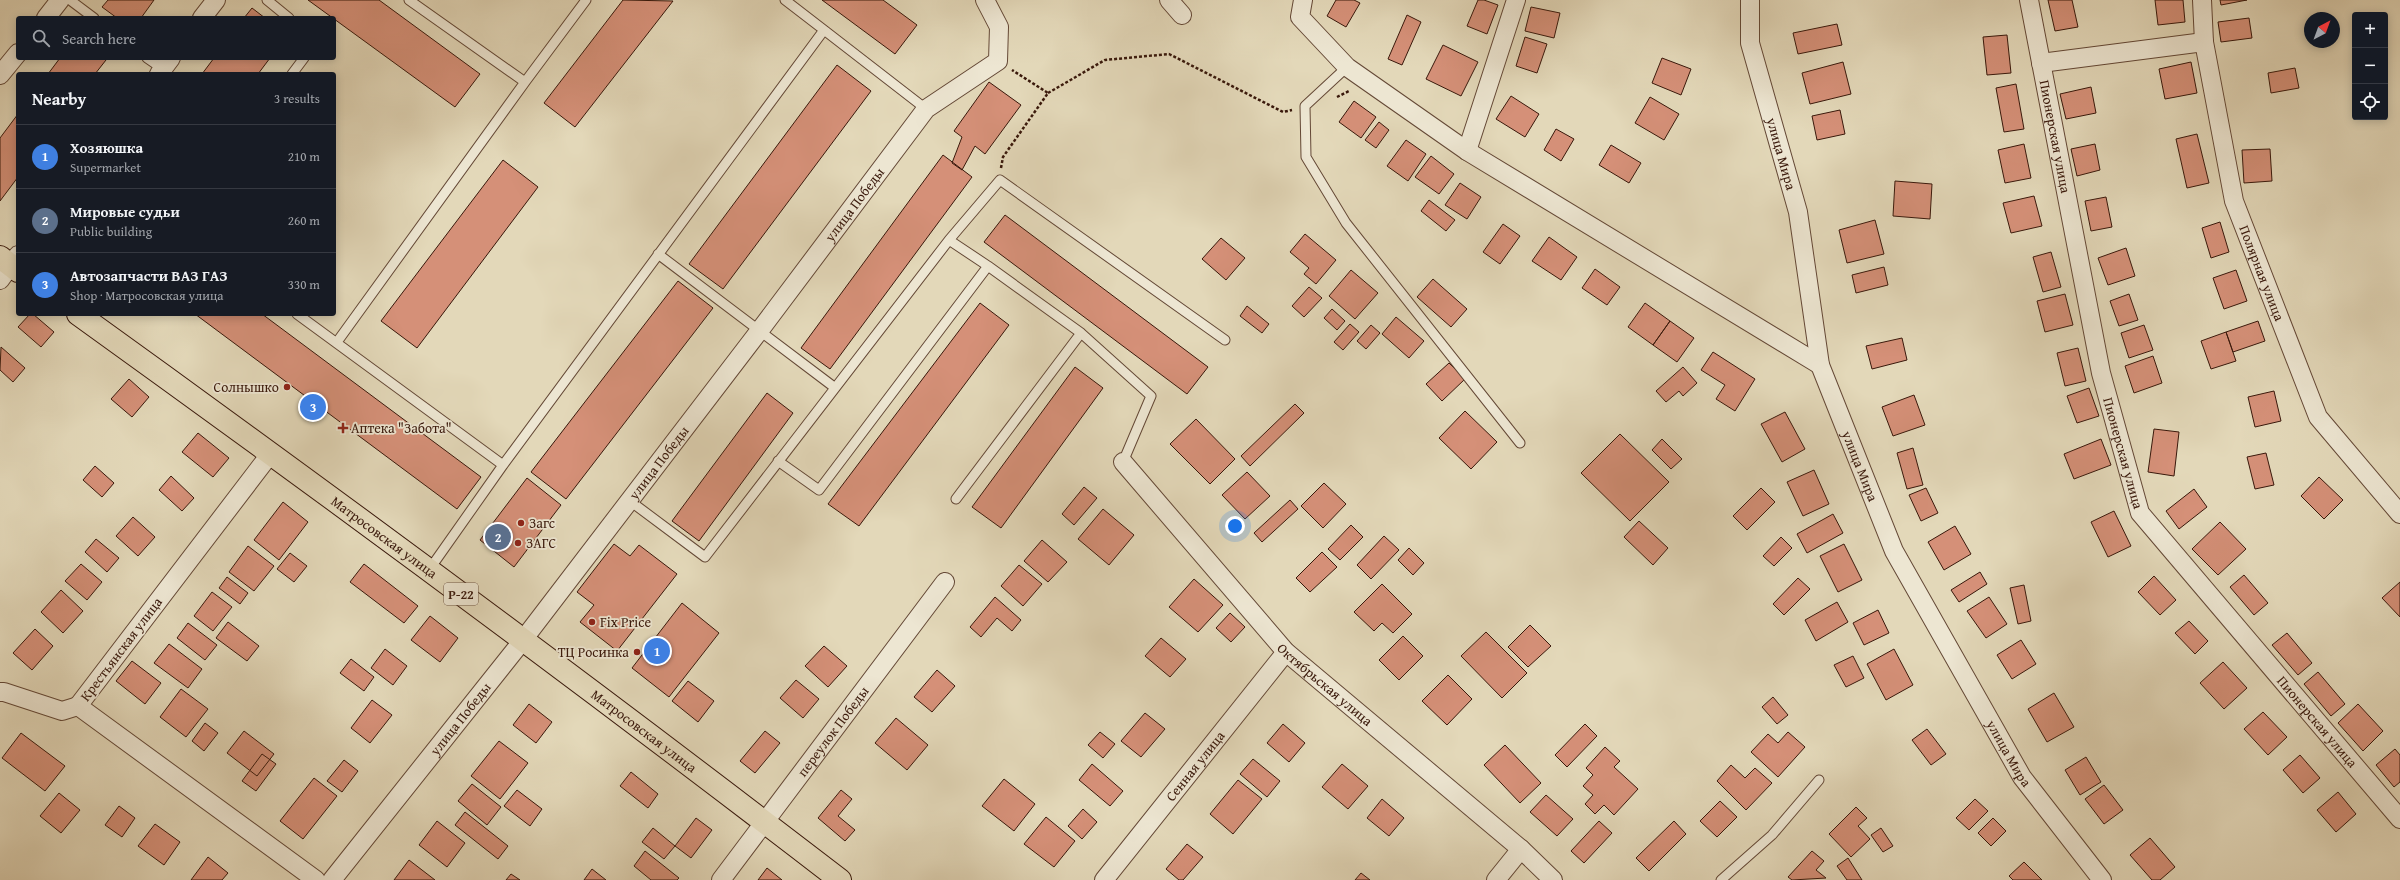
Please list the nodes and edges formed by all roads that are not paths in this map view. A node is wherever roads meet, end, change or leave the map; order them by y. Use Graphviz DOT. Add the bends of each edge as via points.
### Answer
graph roads {
  1 [pos="60,0"];
  2 [pos="70,0"];
  3 [pos="216,0"];
  4 [pos="266,0"];
  5 [pos="409,0"];
  6 [pos="586,0"];
  7 [pos="785,0"];
  8 [pos="985,0"];
  9 [pos="1169,0"];
  10 [pos="1303,0"];
  11 [pos="1516,0"];
  12 [pos="1750,0"];
  13 [pos="2029,0"];
  14 [pos="2202,0"];
  15 [pos="1182,15"];
  16 [pos="48,16"];
  17 [pos="91,16"];
  18 [pos="204,16"];
  19 [pos="286,16"];
  20 [pos="824,30"];
  21 [pos="2204,42"];
  22 [pos="16,55"];
  23 [pos="151,60"];
  24 [pos="302,60"];
  25 [pos="2041,63"];
  26 [pos="164,67"];
  27 [pos="1347,67"];
  28 [pos="294,72"];
  29 [pos="0,75"];
  30 [pos="525,82"];
  31 [pos="926,109"];
  32 [pos="1467,151"];
  33 [pos="949,240"];
  34 [pos="658,254"];
  35 [pos="988,266"];
  36 [pos="81,316"];
  37 [pos="300,316"];
  38 [pos="760,330"];
  39 [pos="1080,333"];
  40 [pos="1225,340"];
  41 [pos="337,342"];
  42 [pos="1820,365"];
  43 [pos="834,387"];
  44 [pos="1520,443"];
  45 [pos="271,453"];
  46 [pos="778,461"];
  47 [pos="1123,462"];
  48 [pos="503,465"];
  49 [pos="956,499"];
  50 [pos="630,501"];
  51 [pos="2400,514"];
  52 [pos="429,570"];
  53 [pos="945,582"];
  54 [pos="523,640"];
  55 [pos="1286,652"];
  56 [pos="0,692"];
  57 [pos="78,706"];
  58 [pos="1819,780"];
  59 [pos="2400,819"];
  60 [pos="765,822"];
  61 [pos="1521,849"];
  62 [pos="316,880"];
  63 [pos="332,880"];
  64 [pos="720,880"];
  65 [pos="840,880"];
  66 [pos="1104,880"];
  67 [pos="1496,880"];
  68 [pos="1553,880"];
  69 [pos="1721,880"];
  70 [pos="2102,880"];
  1 -- 16 [label="street"];
  2 -- 17 [label="lane"];
  3 -- 18 [label="street"];
  4 -- 19 [label="lane"];
  5 -- 30 [label="lane"];
  6 -- 30 [label="lane"];
  7 -- 20 [label="lane"];
  8 -- 31 [label="street, улица Победы" via="999,27 998,61"];
  9 -- 15 [label="street"];
  10 -- 27 [label="street" via="1300,17"];
  11 -- 32 [label="street"];
  12 -- 42 [label="street, улица Мира" via="1750,43 1798,212"];
  13 -- 25 [label="street, Пионерская улица"];
  14 -- 21 [label="street, Полярная улица"];
  20 -- 31 [label="lane"];
  20 -- 34 [label="lane"];
  21 -- 25 [label="street"];
  21 -- 51 [label="street, Полярная улица" via="2234,201 2318,417"];
  22 -- 29 [label="street"];
  23 -- 26 [label="lane"];
  24 -- 28 [label="lane"];
  25 -- 59 [label="street, Пионерская улица" via="2101,373 2140,513"];
  27 -- 32 [label="street"];
  27 -- 44 [label="lane" via="1305,106 1306,157 1346,223"];
  30 -- 41 [label="lane"];
  31 -- 38 [label="street, улица Победы"];
  32 -- 42 [label="street"];
  33 -- 35 [label="lane"];
  33 -- 40 [label="lane" via="1000,180"];
  33 -- 43 [label="lane"];
  34 -- 38 [label="lane"];
  34 -- 48 [label="lane"];
  35 -- 39 [label="lane"];
  35 -- 46 [label="lane" via="820,490"];
  36 -- 45 [label="highway, Матросовская улица / Р-22"];
  37 -- 41 [label="lane"];
  38 -- 43 [label="lane"];
  38 -- 50 [label="street, улица Победы"];
  39 -- 47 [label="lane" via="1151,396"];
  39 -- 49 [label="lane"];
  41 -- 48 [label="lane"];
  42 -- 70 [label="street, улица Мира" via="1894,552 2022,777"];
  43 -- 46 [label="lane"];
  45 -- 52 [label="highway, Матросовская улица / Р-22"];
  45 -- 57 [label="street, Крестьянская улица"];
  46 -- 50 [label="lane" via="705,557"];
  47 -- 55 [label="street, Октябрьская улица"];
  48 -- 52 [label="lane"];
  50 -- 54 [label="street, улица Победы"];
  52 -- 54 [label="highway, Матросовская улица / Р-22"];
  53 -- 60 [label="street, переулок Победы"];
  54 -- 60 [label="highway, Матросовская улица / Р-22"];
  54 -- 63 [label="street, улица Победы"];
  55 -- 61 [label="street, Октябрьская улица"];
  55 -- 66 [label="street, Сенная улица"];
  56 -- 57 [label="street" via="62,711"];
  57 -- 62 [label="street, Крестьянская улица"];
  58 -- 69 [label="lane" via="1772,835"];
  60 -- 64 [label="street, переулок Победы"];
  60 -- 65 [label="highway, Матросовская улица / Р-22"];
  61 -- 67 [label="street"];
  61 -- 68 [label="street, Октябрьская улица"];
}
